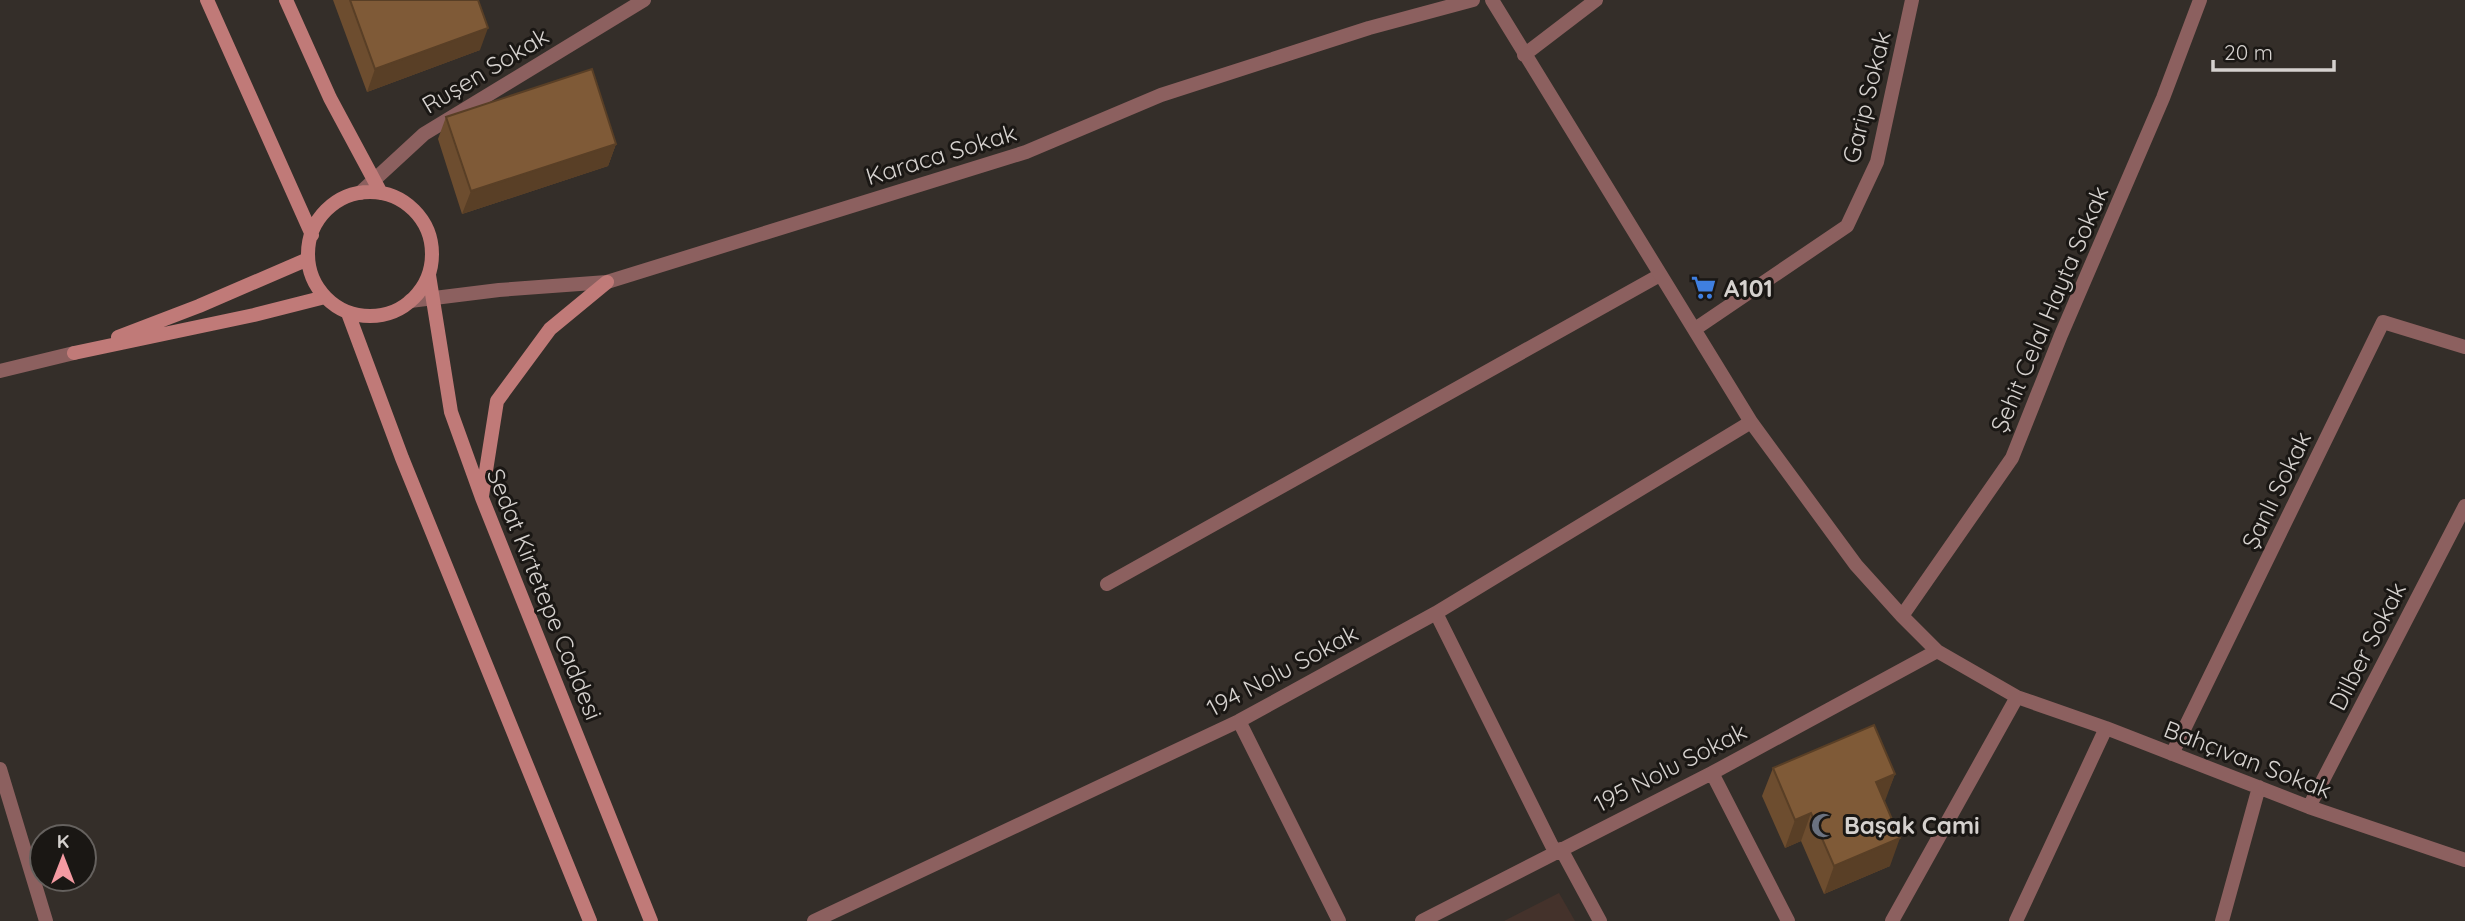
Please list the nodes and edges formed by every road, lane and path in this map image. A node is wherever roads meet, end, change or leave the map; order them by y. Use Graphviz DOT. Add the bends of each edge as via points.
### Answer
graph roads {
  1 [pos="207,0"];
  2 [pos="286,0"];
  3 [pos="644,0"];
  4 [pos="1473,0"];
  5 [pos="1492,0"];
  6 [pos="1596,0"];
  7 [pos="1912,0"];
  8 [pos="2200,0"];
  9 [pos="1524,55"];
  10 [pos="377,187"];
  11 [pos="312,235"];
  12 [pos="308,259"];
  13 [pos="429,275"];
  14 [pos="1660,275"];
  15 [pos="607,282"];
  16 [pos="325,297"];
  17 [pos="432,298"];
  18 [pos="410,301"];
  19 [pos="348,313"];
  20 [pos="1695,329"];
  21 [pos="2465,347"];
  22 [pos="74,354"];
  23 [pos="0,371"];
  24 [pos="1751,422"];
  25 [pos="482,498"];
  26 [pos="2465,506"];
  27 [pos="1107,584"];
  28 [pos="1436,613"];
  29 [pos="1902,616"];
  30 [pos="1937,651"];
  31 [pos="2017,697"];
  32 [pos="1239,721"];
  33 [pos="2106,728"];
  34 [pos="2172,754"];
  35 [pos="0,769"];
  36 [pos="1712,773"];
  37 [pos="2259,787"];
  38 [pos="2309,807"];
  39 [pos="1558,850"];
  40 [pos="2465,860"];
  41 [pos="46,921"];
  42 [pos="590,921"];
  43 [pos="651,921"];
  44 [pos="814,921"];
  45 [pos="1339,921"];
  46 [pos="1422,921"];
  47 [pos="1600,921"];
  48 [pos="1788,921"];
  49 [pos="1892,921"];
  50 [pos="2015,921"];
  51 [pos="2222,921"];
  1 -- 11 [label="main road"];
  2 -- 10 [label="main road"];
  3 -- 10 [label="street, Ruşen Sokak" via="424,134"];
  4 -- 15 [label="street, Karaca Sokak" via="1369,28 1161,95 1026,152"];
  5 -- 9 [label="street, Bahçıvan Sokak"];
  6 -- 9 [label="street"];
  7 -- 20 [label="street, Garip Sokak" via="1877,162 1847,226"];
  8 -- 29 [label="street, Şehit Celal Hayta Sokak" via="2012,458"];
  9 -- 14 [label="street, Bahçıvan Sokak"];
  10 -- 11 [label="main road" via="341,199 325,211"];
  10 -- 13 [label="main road" via="421,219 432,251"];
  11 -- 12 [label="main road"];
  12 -- 16 [label="main road" via="310,273"];
  12 -- 22 [label="main road"];
  13 -- 17 [label="main road, Sedat Kirtetepe Caddesi"];
  13 -- 18 [label="main road"];
  14 -- 20 [label="street, Bahçıvan Sokak"];
  14 -- 27 [label="street"];
  15 -- 17 [label="street, Karaca Sokak"];
  15 -- 25 [label="main road" via="550,329 497,401"];
  16 -- 19 [label="main road"];
  16 -- 22 [label="main road"];
  17 -- 18 [label="street, Karaca Sokak"];
  17 -- 25 [label="main road, Sedat Kirtetepe Caddesi" via="451,412"];
  18 -- 19 [label="main road" via="387,314"];
  19 -- 42 [label="main road"];
  20 -- 24 [label="street, Bahçıvan Sokak"];
  21 -- 34 [label="street, Şanlı Sokak" via="2383,322"];
  22 -- 23 [label="street"];
  24 -- 28 [label="street, 194 Nolu Sokak"];
  24 -- 29 [label="street, Bahçıvan Sokak" via="1856,565"];
  25 -- 43 [label="main road, Sedat Kirtetepe Caddesi"];
  26 -- 38 [label="street, Dilber Sokak"];
  28 -- 32 [label="street, 194 Nolu Sokak"];
  28 -- 39 [label="street"];
  29 -- 30 [label="street, Bahçıvan Sokak"];
  30 -- 31 [label="street, Bahçıvan Sokak"];
  30 -- 36 [label="street, 195 Nolu Sokak"];
  31 -- 33 [label="street, Bahçıvan Sokak"];
  31 -- 49 [label="street"];
  32 -- 44 [label="street, 194 Nolu Sokak"];
  32 -- 45 [label="street"];
  33 -- 34 [label="street, Bahçıvan Sokak"];
  33 -- 50 [label="street"];
  34 -- 37 [label="street, Bahçıvan Sokak"];
  35 -- 41 [label="street"];
  36 -- 39 [label="street, 195 Nolu Sokak"];
  36 -- 48 [label="street"];
  37 -- 38 [label="street, Bahçıvan Sokak"];
  37 -- 51 [label="street"];
  38 -- 40 [label="street, Bahçıvan Sokak"];
  39 -- 46 [label="street, 195 Nolu Sokak"];
  39 -- 47 [label="street"];
}
